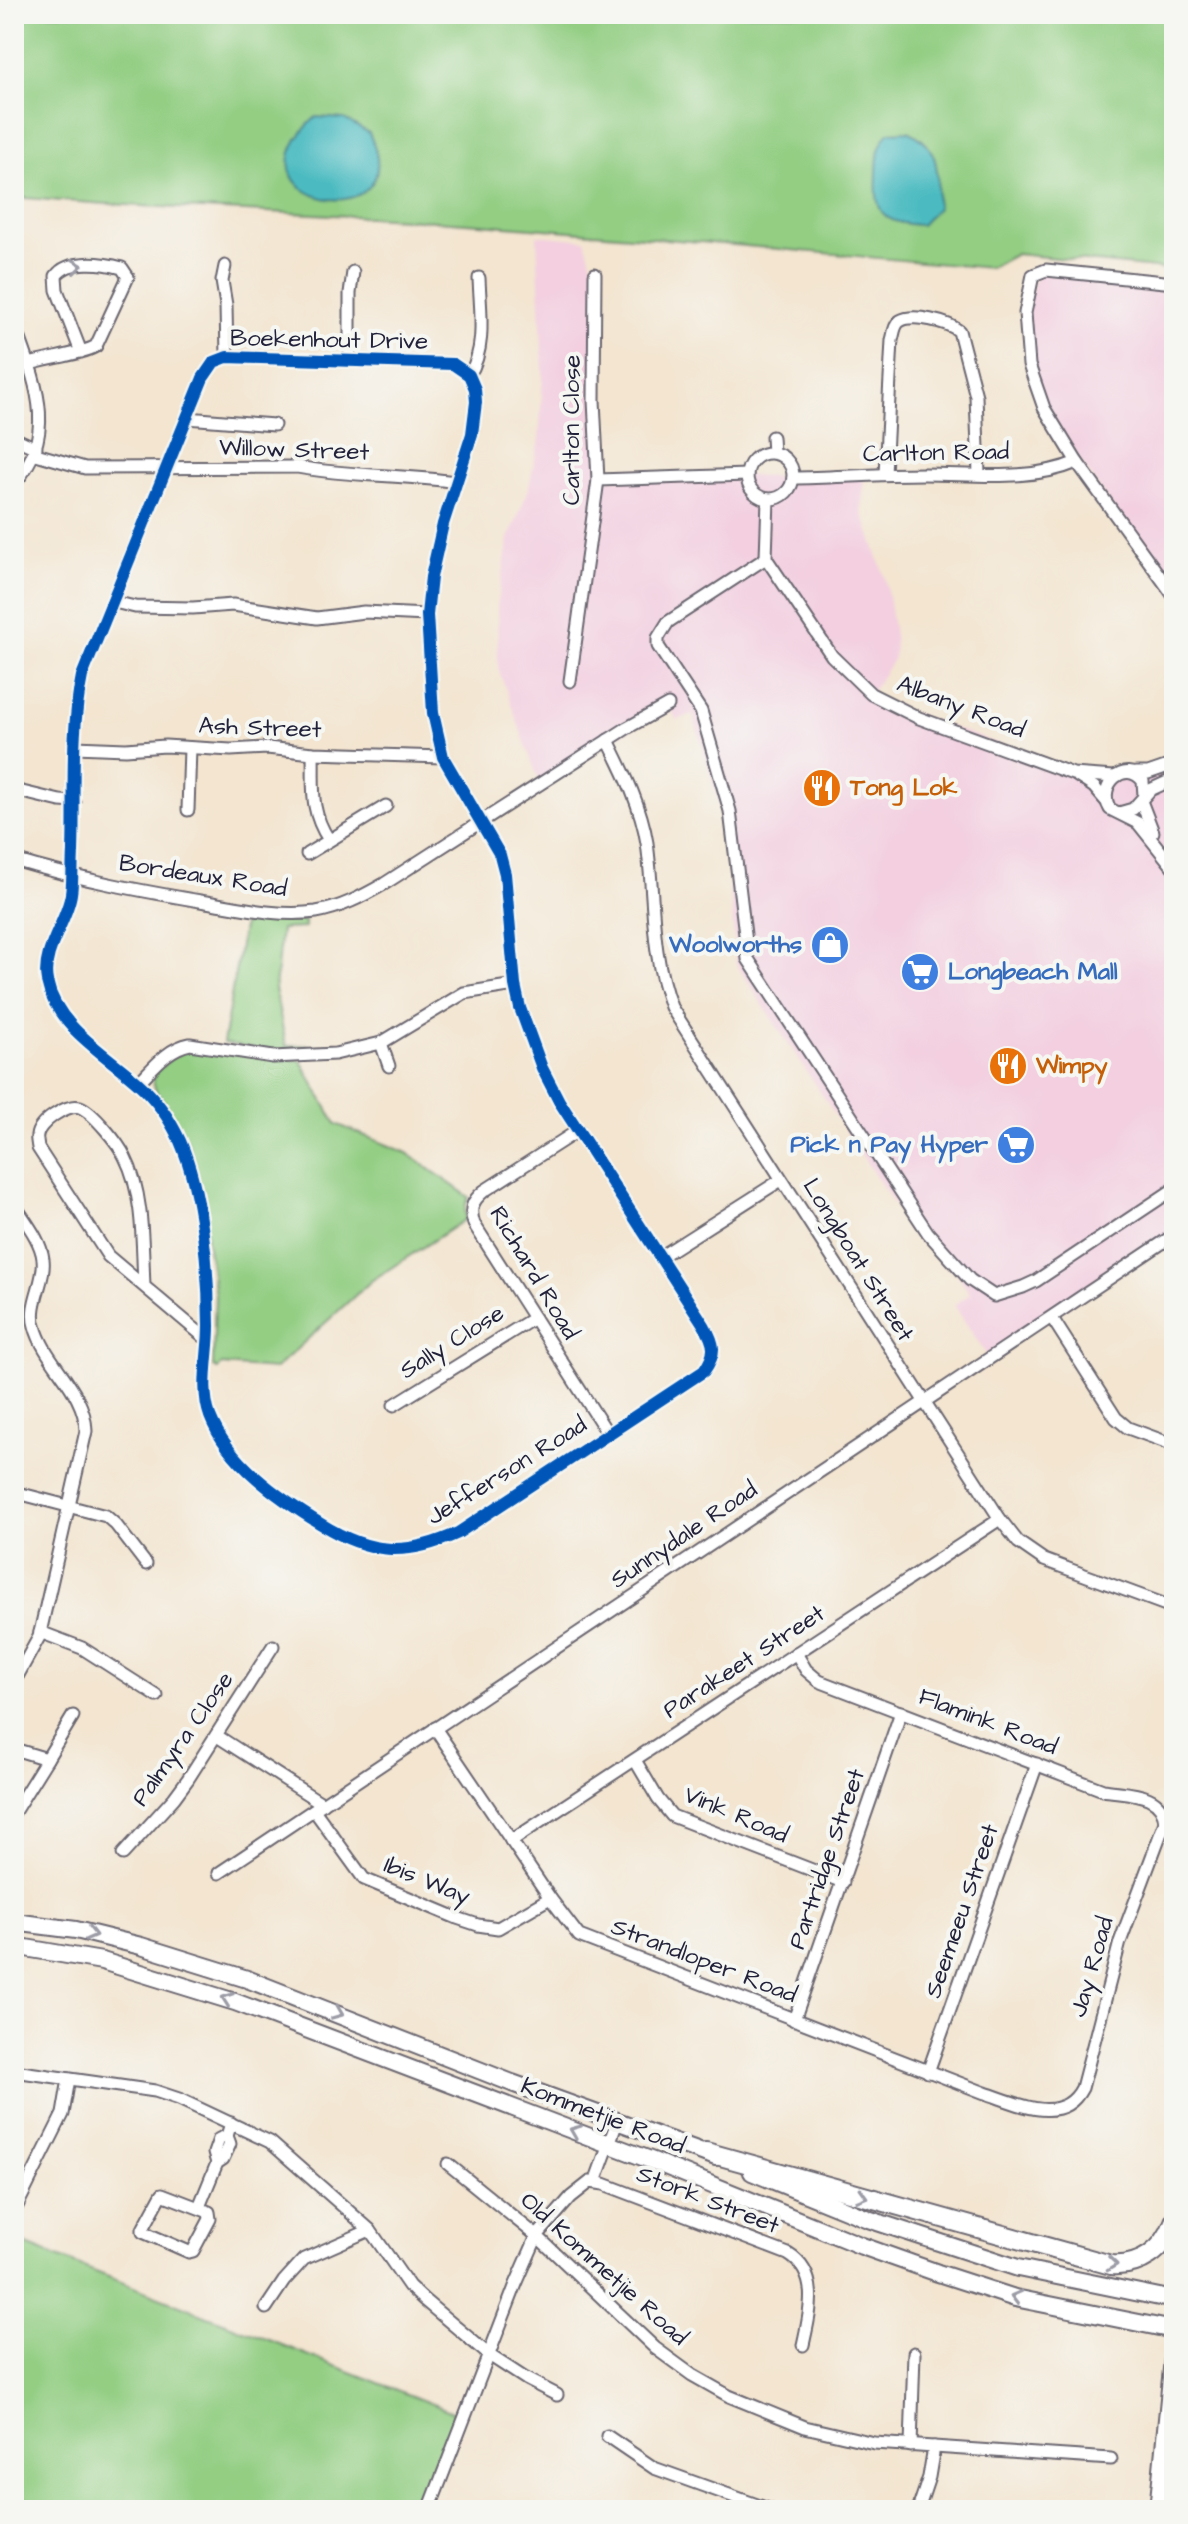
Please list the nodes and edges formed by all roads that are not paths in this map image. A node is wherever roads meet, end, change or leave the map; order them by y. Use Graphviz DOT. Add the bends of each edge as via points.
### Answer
graph roads {
  1 [pos="225,266"];
  2 [pos="353,272"];
  3 [pos="595,274"];
  4 [pos="479,278"];
  5 [pos="1174,283"];
  6 [pos="14,322"];
  7 [pos="81,352"];
  8 [pos="227,357"];
  9 [pos="350,361"];
  10 [pos="30,364"];
  11 [pos="469,375"];
  12 [pos="187,418"];
  13 [pos="274,425"];
  14 [pos="772,437"];
  15 [pos="14,438"];
  16 [pos="36,451"];
  17 [pos="773,453"];
  18 [pos="1077,462"];
  19 [pos="169,466"];
  20 [pos="885,474"];
  21 [pos="979,474"];
  22 [pos="747,475"];
  23 [pos="793,478"];
  24 [pos="598,480"];
  25 [pos="456,482"];
  26 [pos="14,484"];
  27 [pos="768,499"];
  28 [pos="766,558"];
  29 [pos="1174,596"];
  30 [pos="114,602"];
  31 [pos="427,615"];
  32 [pos="570,681"];
  33 [pos="668,705"];
  34 [pos="608,740"];
  35 [pos="75,747"];
  36 [pos="190,748"];
  37 [pos="313,753"];
  38 [pos="443,757"];
  39 [pos="1174,764"];
  40 [pos="1136,773"];
  41 [pos="1073,774"];
  42 [pos="1114,777"];
  43 [pos="1174,779"];
  44 [pos="14,790"];
  45 [pos="1142,799"];
  46 [pos="1106,801"];
  47 [pos="75,802"];
  48 [pos="386,806"];
  49 [pos="188,810"];
  50 [pos="1119,813"];
  51 [pos="481,822"];
  52 [pos="329,840"];
  53 [pos="1162,851"];
  54 [pos="307,854"];
  55 [pos="14,860"];
  56 [pos="1174,868"];
  57 [pos="72,877"];
  58 [pos="515,985"];
  59 [pos="381,1043"];
  60 [pos="389,1066"];
  61 [pos="138,1083"];
  62 [pos="579,1130"];
  63 [pos="781,1180"];
  64 [pos="1174,1189"];
  65 [pos="14,1204"];
  66 [pos="1173,1238"];
  67 [pos="660,1257"];
  68 [pos="144,1286"];
  69 [pos="534,1318"];
  70 [pos="1052,1318"];
  71 [pos="209,1341"];
  72 [pos="923,1403"];
  73 [pos="394,1405"];
  74 [pos="608,1434"];
  75 [pos="1174,1445"];
  76 [pos="14,1492"];
  77 [pos="71,1505"];
  78 [pos="1000,1519"];
  79 [pos="146,1564"];
  80 [pos="1174,1608"];
  81 [pos="40,1632"];
  82 [pos="273,1646"];
  83 [pos="796,1653"];
  84 [pos="14,1682"];
  85 [pos="157,1696"];
  86 [pos="901,1712"];
  87 [pos="73,1716"];
  88 [pos="435,1728"];
  89 [pos="217,1736"];
  90 [pos="14,1749"];
  91 [pos="47,1759"];
  92 [pos="635,1760"];
  93 [pos="1037,1764"];
  94 [pos="319,1807"];
  95 [pos="14,1812"];
  96 [pos="1165,1822"];
  97 [pos="511,1841"];
  98 [pos="123,1854"];
  99 [pos="219,1873"];
  100 [pos="843,1882"];
  101 [pos="550,1898"];
  102 [pos="14,1922"];
  103 [pos="14,1946"];
  104 [pos="794,2020"];
  105 [pos="14,2071"];
  106 [pos="928,2072"];
  107 [pos="69,2079"];
  108 [pos="1051,2111"];
  109 [pos="617,2122"];
  110 [pos="231,2123"];
  111 [pos="609,2145"];
  112 [pos="706,2152"];
  113 [pos="448,2164"];
  114 [pos="595,2182"];
  115 [pos="199,2207"];
  116 [pos="14,2212"];
  117 [pos="1174,2222"];
  118 [pos="370,2230"];
  119 [pos="537,2236"];
  120 [pos="1174,2300"];
  121 [pos="266,2308"];
  122 [pos="1174,2330"];
  123 [pos="803,2345"];
  124 [pos="914,2353"];
  125 [pos="489,2355"];
  126 [pos="1174,2358"];
  127 [pos="557,2395"];
  128 [pos="607,2436"];
  129 [pos="911,2446"];
  130 [pos="934,2447"];
  131 [pos="1111,2459"];
  132 [pos="1174,2491"];
  133 [pos="429,2510"];
  134 [pos="771,2510"];
  135 [pos="918,2510"];
  136 [pos="1159,2510"];
  137 [pos="1171,2510"];
  1 -- 8 [label="street"];
  2 -- 9 [label="street"];
  3 -- 24 [label="street, Carlton Close"];
  4 -- 11 [label="street" via="479,344"];
  5 -- 18 [label="street" via="1046,270 1031,281 1025,313 1029,365 1044,408"];
  6 -- 10 [label="street"];
  7 -- 7 [label="street, one-way" via="56,276 72,265 122,268 128,277 99,342"];
  7 -- 10 [label="street"];
  8 -- 9 [label="street, Boekenhout Drive"];
  8 -- 12 [label="street, Boekenhout Drive" via="206,372"];
  9 -- 11 [label="street, Boekenhout Drive" via="453,364"];
  10 -- 16 [label="street" via="40,415"];
  11 -- 25 [label="street" via="476,402"];
  12 -- 13 [label="street"];
  12 -- 19 [label="street, Boekenhout Drive"];
  14 -- 17 [label="street"];
  15 -- 16 [label="street, Willow Street"];
  16 -- 19 [label="street, Willow Street" via="85,468"];
  16 -- 26 [label="street"];
  17 -- 22 [label="street" via="752,461"];
  17 -- 23 [label="street" via="786,458"];
  18 -- 21 [label="street, Carlton Road" via="1034,474"];
  18 -- 29 [label="street"];
  19 -- 25 [label="street, Willow Street" via="297,467"];
  19 -- 30 [label="street, Boekenhout Drive"];
  20 -- 21 [label="street, Carlton Road"];
  20 -- 21 [label="street" via="892,340 895,327 909,319 943,321 959,331 976,396"];
  20 -- 23 [label="street, Carlton Road"];
  22 -- 24 [label="street"];
  22 -- 27 [label="street" via="750,488"];
  23 -- 27 [label="street" via="788,491"];
  24 -- 32 [label="street, Carlton Close"];
  25 -- 31 [label="street" via="435,552"];
  27 -- 28 [label="street"];
  28 -- 41 [label="street, Albany Road" via="832,656 871,694 919,718"];
  28 -- 64 [label="street" via="668,622 658,638 658,646 701,711 730,811 748,959 928,1233 970,1280 994,1296 1023,1287"];
  30 -- 31 [label="street" via="135,607 233,605 317,618 364,612"];
  30 -- 35 [label="street, Boekenhout Drive" via="82,676"];
  31 -- 38 [label="street" via="433,713"];
  33 -- 34 [label="street, Bordeaux Road"];
  34 -- 51 [label="street, Bordeaux Road"];
  34 -- 63 [label="street, Longboat Street" via="643,825 657,965 671,1007"];
  35 -- 36 [label="street, Ash Street"];
  35 -- 47 [label="street, Boekenhout Drive"];
  36 -- 37 [label="street, Ash Street"];
  36 -- 49 [label="street"];
  37 -- 38 [label="street, Ash Street"];
  37 -- 52 [label="street" via="313,805"];
  38 -- 51 [label="street"];
  39 -- 40 [label="street"];
  40 -- 42 [label="street"];
  40 -- 45 [label="street" via="1143,781"];
  41 -- 42 [label="street"];
  41 -- 46 [label="street"];
  42 -- 46 [label="street"];
  43 -- 45 [label="street"];
  44 -- 47 [label="street"];
  45 -- 50 [label="street"];
  45 -- 53 [label="street"];
  46 -- 50 [label="street"];
  47 -- 57 [label="street, Boekenhout Drive"];
  48 -- 52 [label="street"];
  50 -- 53 [label="street" via="1136,820"];
  51 -- 57 [label="street, Bordeaux Road" via="360,897 317,912 245,909"];
  51 -- 58 [label="street, Jefferson Road" via="505,874"];
  52 -- 54 [label="street"];
  53 -- 56 [label="street"];
  55 -- 57 [label="street, Bordeaux Road"];
  57 -- 61 [label="street, Jefferson Road" via="71,895 46,966 47,982 75,1029"];
  58 -- 59 [label="street" via="464,993"];
  58 -- 62 [label="street, Jefferson Road" via="542,1068"];
  59 -- 60 [label="street"];
  59 -- 61 [label="street" via="294,1057 190,1044 168,1053"];
  61 -- 71 [label="street, Jefferson Road" via="169,1118 190,1168 209,1298"];
  62 -- 67 [label="street, Jefferson Road"];
  62 -- 69 [label="street, Richard Road" via="484,1191 472,1205 474,1224"];
  63 -- 67 [label="street"];
  63 -- 72 [label="street, Longboat Street"];
  65 -- 77 [label="street" via="43,1258 34,1324 84,1414 86,1431"];
  66 -- 70 [label="street, Sunnydale Road"];
  67 -- 74 [label="street, Jefferson Road" via="712,1339 713,1358 704,1371"];
  68 -- 68 [label="street" via="108,1256 38,1148 40,1128 67,1107 85,1110 126,1158 142,1232"];
  68 -- 71 [label="street"];
  69 -- 73 [label="street, Sally Close"];
  69 -- 74 [label="street, Richard Road"];
  70 -- 72 [label="street, Sunnydale Road"];
  70 -- 75 [label="street" via="1116,1418 1128,1428"];
  71 -- 74 [label="street, Jefferson Road" via="208,1411 229,1448 278,1497 341,1536 372,1548 422,1548 458,1533"];
  72 -- 78 [label="street, Longboat Street"];
  72 -- 88 [label="street, Sunnydale Road"];
  76 -- 77 [label="street"];
  77 -- 79 [label="street" via="113,1521"];
  77 -- 81 [label="street"];
  78 -- 80 [label="street, Longboat Street" via="1036,1556"];
  78 -- 83 [label="street, Parakeet Street"];
  81 -- 84 [label="street"];
  81 -- 85 [label="street" via="82,1648"];
  82 -- 89 [label="street, Palmyra Close"];
  83 -- 86 [label="street, Flamink Road" via="819,1681"];
  83 -- 92 [label="street, Parakeet Street"];
  86 -- 93 [label="street, Flamink Road"];
  86 -- 100 [label="street, Partridge Street"];
  87 -- 91 [label="street"];
  88 -- 94 [label="street, Sunnydale Road"];
  88 -- 97 [label="street, Strandloper Road"];
  89 -- 94 [label="street"];
  89 -- 98 [label="street, Palmyra Close" via="174,1798"];
  90 -- 91 [label="street"];
  91 -- 95 [label="street"];
  92 -- 97 [label="street, Parakeet Street"];
  92 -- 100 [label="street, Vink Road" via="672,1816"];
  93 -- 96 [label="street, Flamink Road" via="1103,1790 1153,1799"];
  93 -- 106 [label="street, Seemeeu Street"];
  94 -- 99 [label="street, Sunnydale Road"];
  94 -- 101 [label="street, Ibis Way" via="364,1879 457,1918 498,1928"];
  96 -- 108 [label="street, Jay Road" via="1117,1952 1082,2088 1069,2106"];
  97 -- 101 [label="street, Strandloper Road"];
  100 -- 104 [label="street, Partridge Street"];
  101 -- 104 [label="street, Strandloper Road" via="587,1940"];
  102 -- 109 [label="main road, Kommetjie Road, one-way" via="89,1933 235,1975"];
  111 -- 103 [label="main road, Kommetjie Road, one-way" via="191,1986 102,1961"];
  104 -- 106 [label="street, Strandloper Road"];
  105 -- 107 [label="street"];
  106 -- 108 [label="street, Strandloper Road"];
  107 -- 110 [label="street" via="155,2091"];
  107 -- 116 [label="street" via="63,2114"];
  109 -- 111 [label="street"];
  109 -- 112 [label="main road, Kommetjie Road"];
  110 -- 115 [label="street" via="230,2144"];
  110 -- 118 [label="street" via="279,2149"];
  111 -- 114 [label="street"];
  122 -- 111 [label="main road, Kommetjie Road, one-way" via="1015,2298 938,2273"];
  112 -- 117 [label="main road, one-way" via="1111,2265 1148,2257"];
  112 -- 120 [label="main road, Kommetjie Road" via="868,2219 1018,2268"];
  113 -- 119 [label="street, Old Kommetjie Road"];
  114 -- 119 [label="street" via="571,2197"];
  114 -- 123 [label="street, Stork Street" via="799,2261 810,2290"];
  115 -- 115 [label="street" via="162,2194 143,2232 193,2251 210,2219"];
  118 -- 121 [label="street" via="304,2259"];
  118 -- 125 [label="street" via="414,2292"];
  119 -- 125 [label="street"];
  119 -- 129 [label="street, Old Kommetjie Road" via="655,2348 723,2393 805,2427"];
  124 -- 129 [label="street"];
  125 -- 127 [label="street"];
  125 -- 133 [label="street"];
  126 -- 136 [label="main road"];
  128 -- 134 [label="street" via="654,2468"];
  129 -- 130 [label="street, Old Kommetjie Road"];
  130 -- 131 [label="street, Old Kommetjie Road"];
  130 -- 135 [label="street"];
  132 -- 137 [label="main road"];
}
